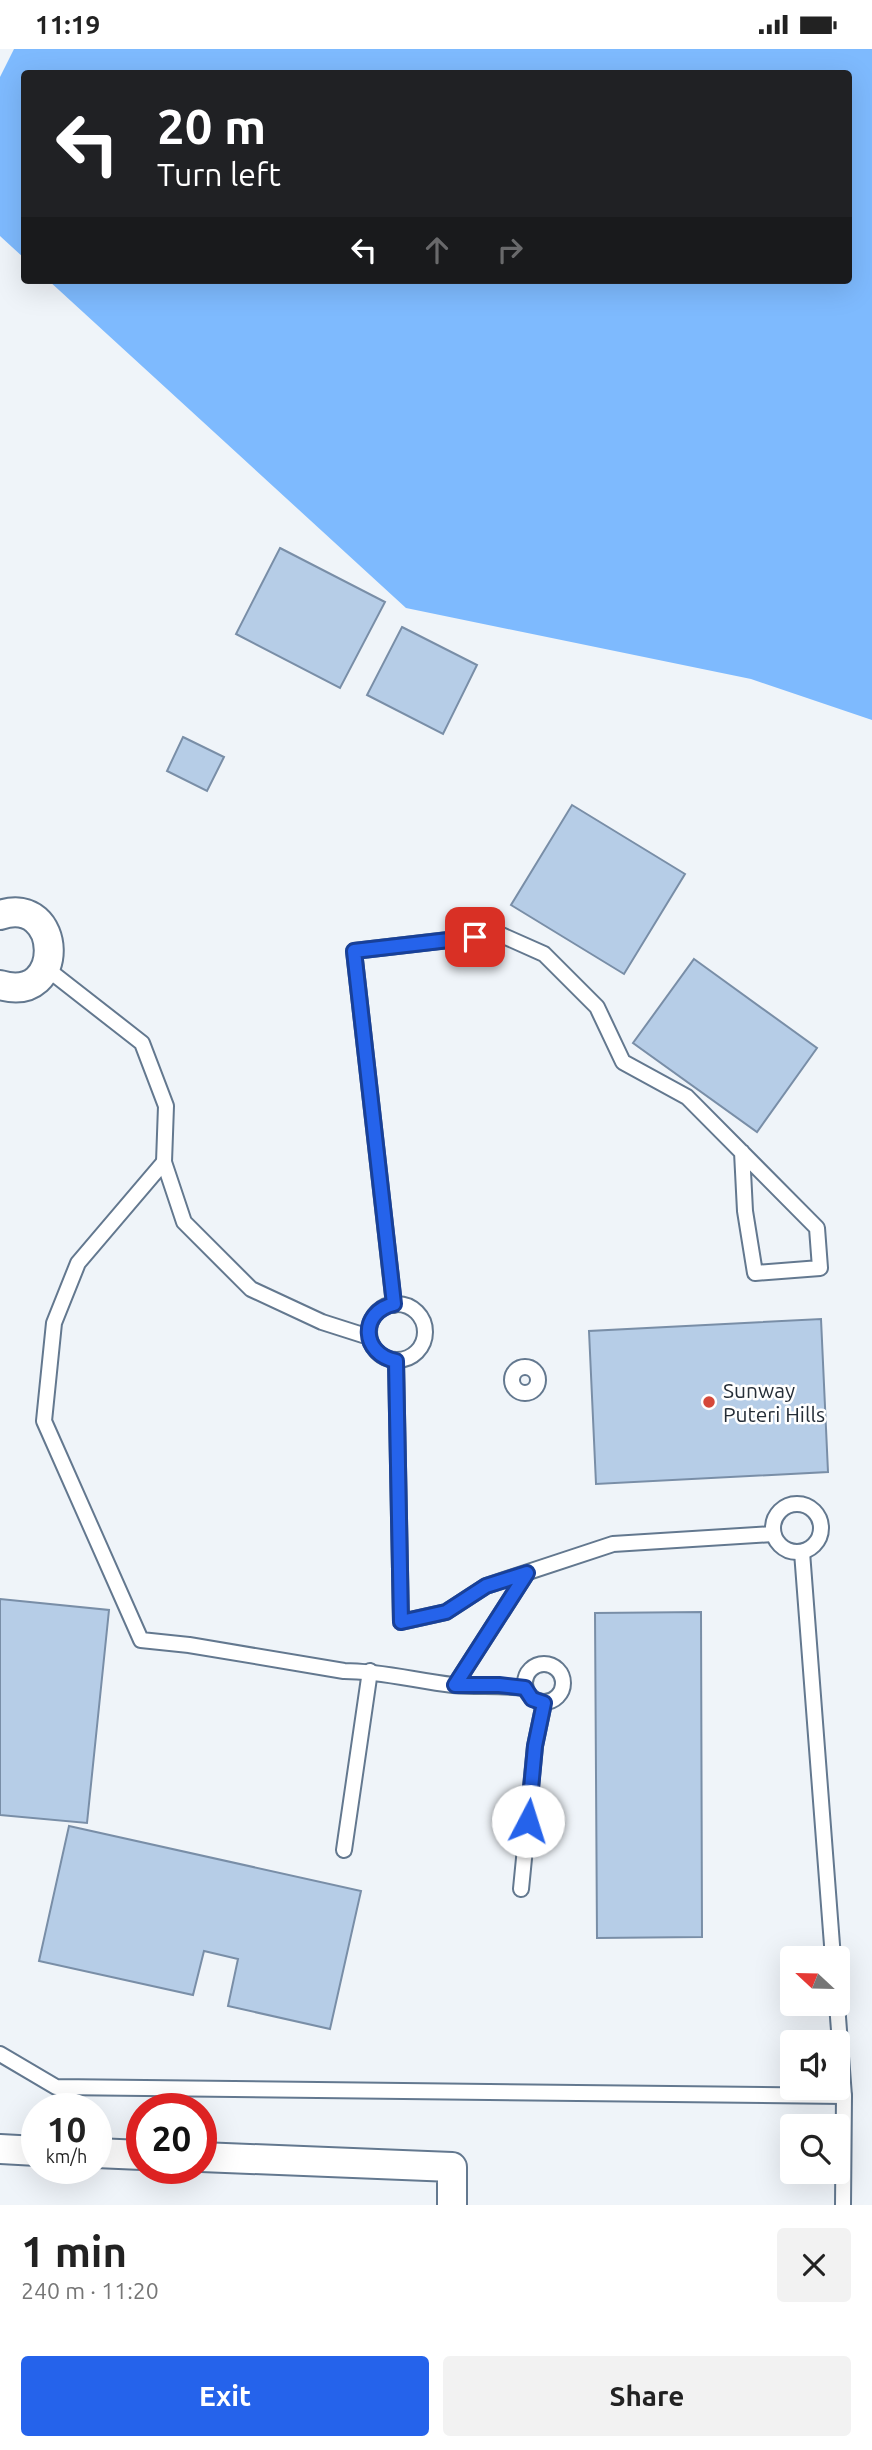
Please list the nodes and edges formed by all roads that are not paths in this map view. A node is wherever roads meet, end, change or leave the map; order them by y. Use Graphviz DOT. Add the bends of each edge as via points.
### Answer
graph roads {
  1 [pos="2,913"];
  2 [pos="46,968"];
  3 [pos="1,989"];
  4 [pos="742,1152"];
  5 [pos="164,1162"];
  6 [pos="394,1304"];
  7 [pos="369,1337"];
  8 [pos="396,1361"];
  9 [pos="773,1534"];
  10 [pos="802,1552"];
  11 [pos="527,1573"];
  12 [pos="370,1671"];
  13 [pos="455,1685"];
  14 [pos="525,1688"];
  15 [pos="544,1703"];
  16 [pos="344,1850"];
  17 [pos="521,1889"];
  18 [pos="832,1946"];
  19 [pos="0,2054"];
  20 [pos="780,2095"];
  21 [pos="844,2100"];
  22 [pos="0,2149"];
  23 [pos="21,2150"];
  24 [pos="217,2158"];
  25 [pos="452,2205"];
  26 [pos="843,2205"];
  1 -- 2 [label="street" via="28,916 46,932 50,943"];
  2 -- 3 [label="street" via="27,985"];
  2 -- 5 [label="lane" via="142,1043 166,1106"];
  4 -- 4 [label="lane" via="817,1228 820,1268 755,1273"];
  4 -- 6 [label="lane" via="687,1097 623,1062 597,1007 544,954 499,934 354,951"];
  5 -- 7 [label="lane" via="184,1222 251,1289 322,1322"];
  5 -- 12 [label="lane" via="78,1263 54,1323 44,1421 141,1640"];
  6 -- 7 [label="lane" via="373,1318"];
  6 -- 8 [label="lane" via="419,1314 425,1330 421,1348"];
  7 -- 8 [label="lane" via="378,1353"];
  8 -- 11 [label="lane" via="401,1622 446,1612 486,1586"];
  9 -- 10 [label="lane" via="781,1547"];
  9 -- 10 [label="lane" via="774,1519 786,1506 810,1507 820,1520 820,1537"];
  9 -- 11 [label="lane" via="613,1544"];
  10 -- 18 [label="lane"];
  11 -- 13 [label="lane"];
  12 -- 13 [label="lane"];
  12 -- 16 [label="lane"];
  13 -- 14 [label="lane"];
  14 -- 15 [label="lane" via="532,1699"];
  14 -- 15 [label="lane" via="530,1670 541,1664 554,1666 562,1676 563,1689 556,1699"];
  15 -- 17 [label="lane" via="535,1746"];
  19 -- 20 [label="lane" via="56,2087"];
  21 -- 26 [label="lane"];
  22 -- 23 [label="street"];
  24 -- 25 [label="street" via="452,2167"];
}
